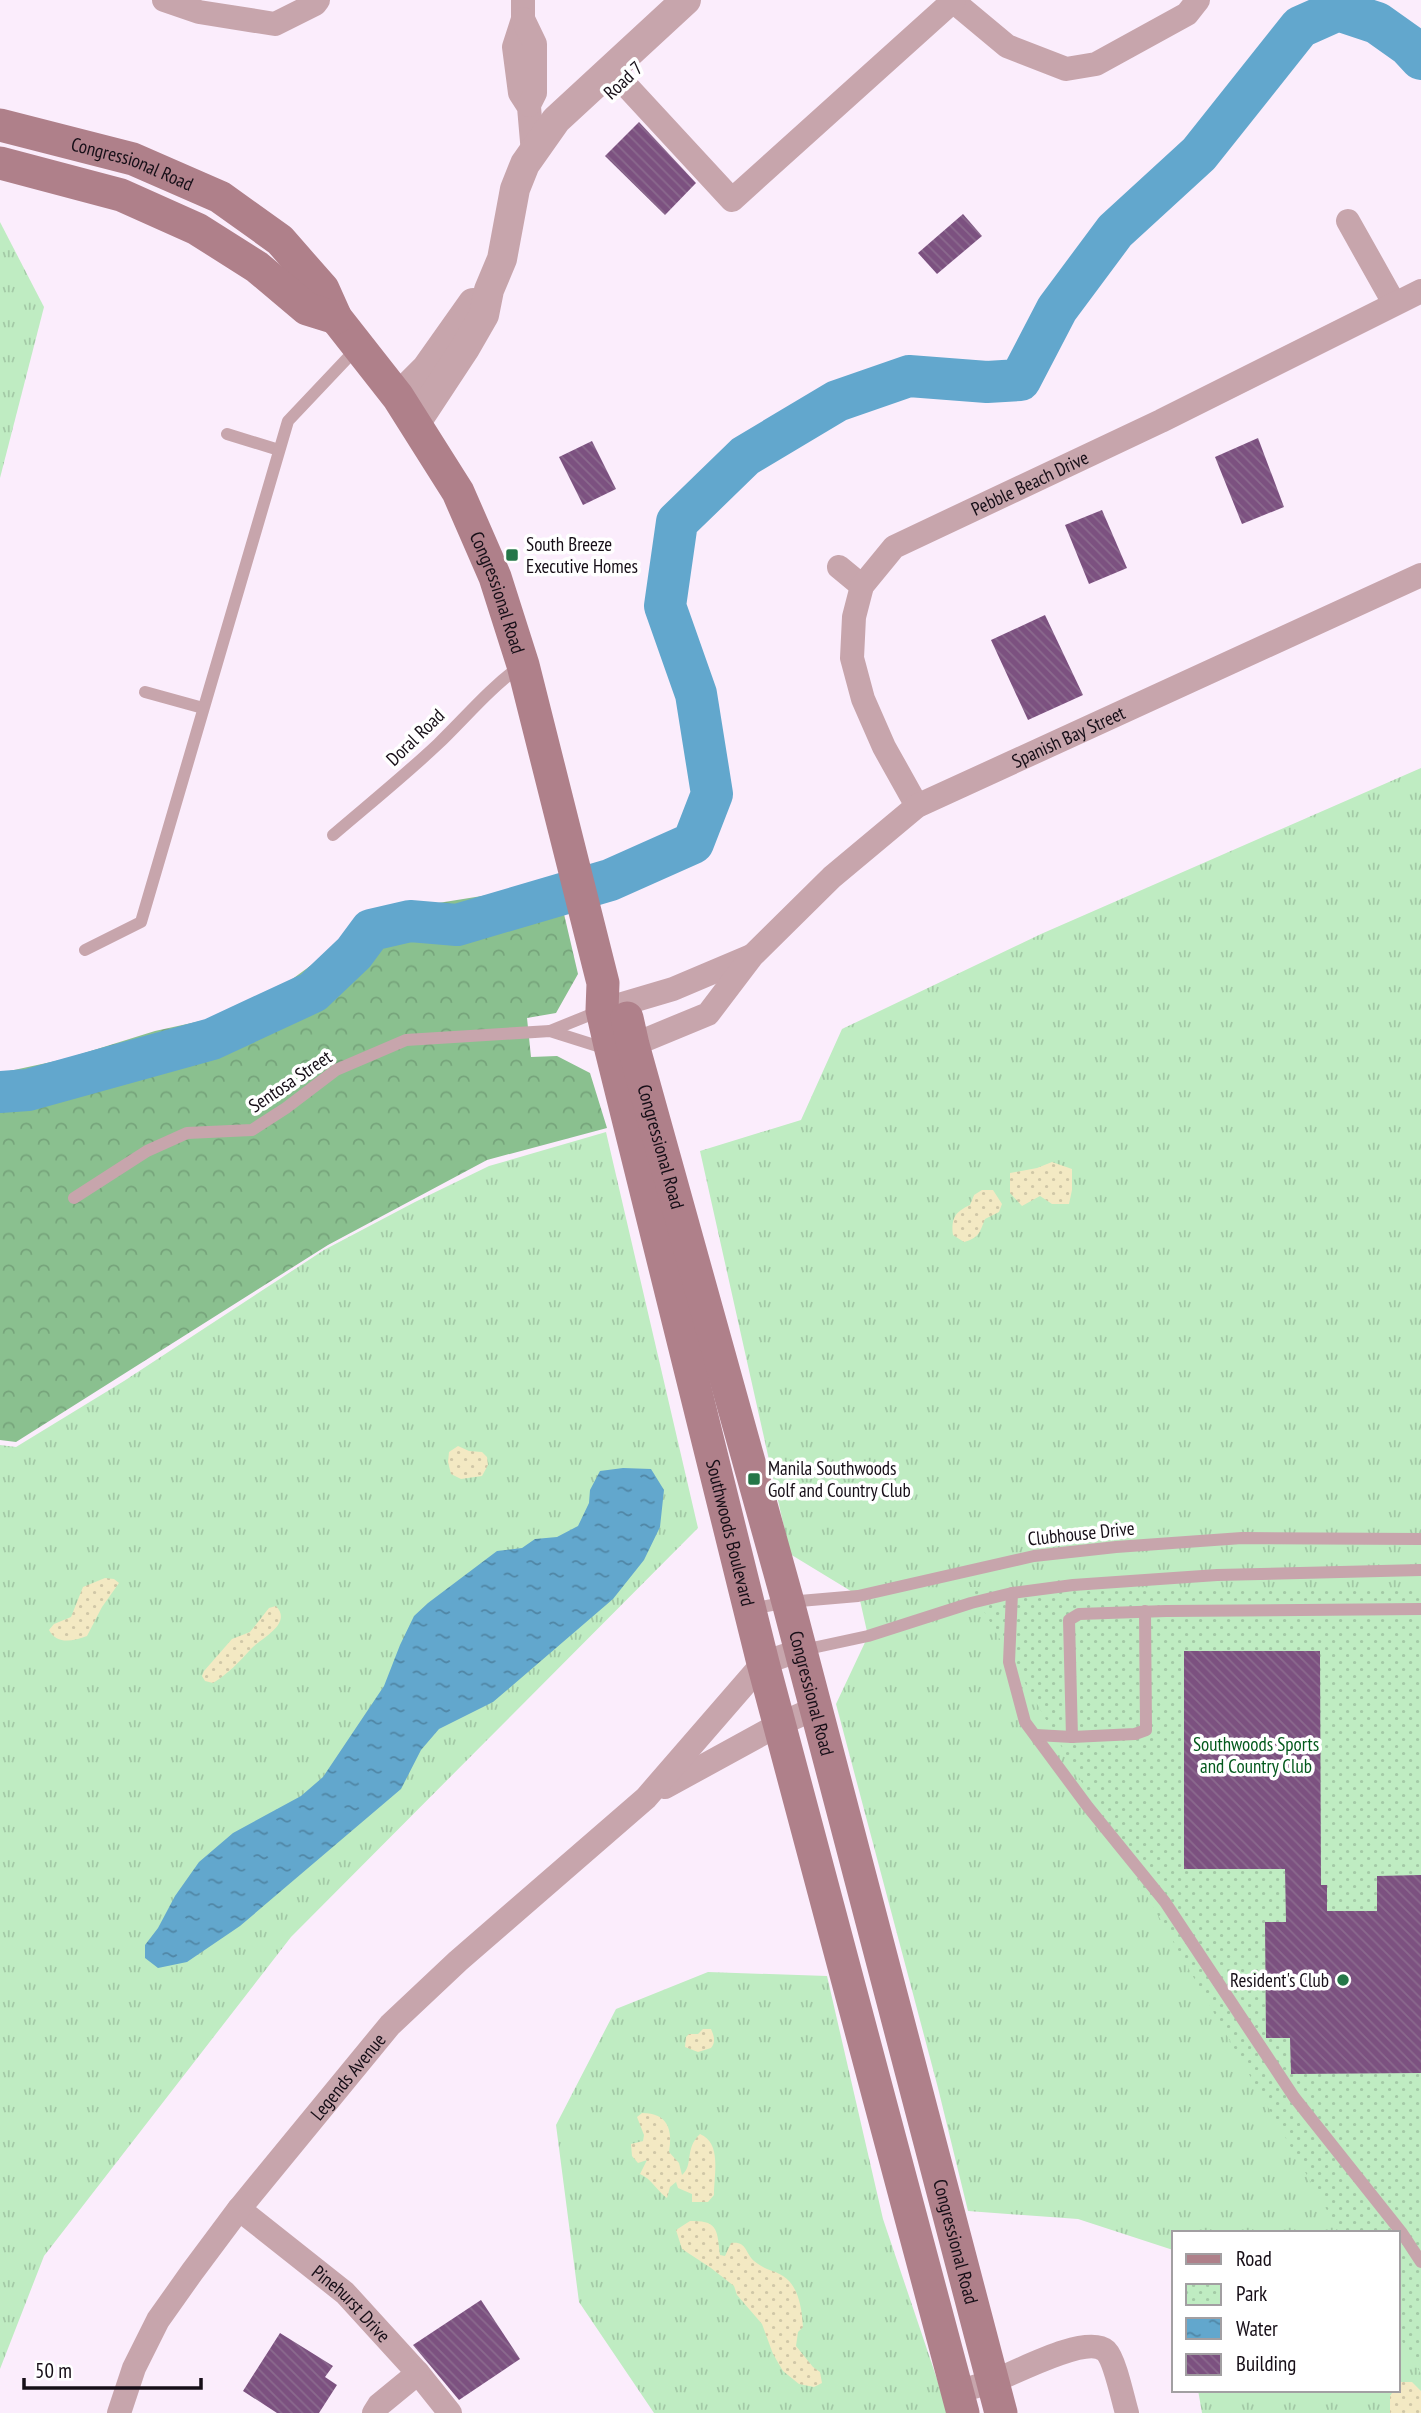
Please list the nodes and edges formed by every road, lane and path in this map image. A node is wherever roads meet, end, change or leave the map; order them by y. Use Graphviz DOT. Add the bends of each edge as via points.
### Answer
graph roads {
  1 [pos="164,0"];
  2 [pos="318,0"];
  3 [pos="686,0"];
  4 [pos="709,0"];
  5 [pos="953,0"];
  6 [pos="1198,0"];
  7 [pos="523,10"];
  8 [pos="622,81"];
  9 [pos="0,125"];
  10 [pos="533,153"];
  11 [pos="0,163"];
  12 [pos="181,180"];
  13 [pos="163,214"];
  14 [pos="1348,221"];
  15 [pos="1421,291"];
  16 [pos="1394,303"];
  17 [pos="336,318"];
  18 [pos="358,347"];
  19 [pos="406,411"];
  20 [pos="227,433"];
  21 [pos="279,450"];
  22 [pos="839,568"];
  23 [pos="1421,575"];
  24 [pos="862,586"];
  25 [pos="523,664"];
  26 [pos="145,692"];
  27 [pos="204,708"];
  28 [pos="918,806"];
  29 [pos="332,835"];
  30 [pos="85,950"];
  31 [pos="752,956"];
  32 [pos="610,999"];
  33 [pos="546,1031"];
  34 [pos="622,1048"];
  35 [pos="74,1198"];
  36 [pos="698,1402"];
  37 [pos="1421,1539"];
  38 [pos="1421,1570"];
  39 [pos="1012,1593"];
  40 [pos="788,1602"];
  41 [pos="750,1609"];
  42 [pos="1421,1609"];
  43 [pos="1145,1611"];
  44 [pos="801,1650"];
  45 [pos="764,1663"];
  46 [pos="816,1708"];
  47 [pos="780,1724"];
  48 [pos="1036,1735"];
  49 [pos="1072,1737"];
  50 [pos="646,1798"];
  51 [pos="239,2209"];
  52 [pos="1421,2262"];
  53 [pos="418,2373"];
  54 [pos="993,2381"];
  55 [pos="960,2402"];
  56 [pos="119,2413"];
  57 [pos="374,2413"];
  58 [pos="450,2413"];
  59 [pos="1001,2413"];
  60 [pos="1127,2413"];
  1 -- 2 [label="street" via="199,12 275,24"];
  3 -- 10 [label="street, Road 7" via="556,120"];
  4 -- 8 [label="street, Road 7"];
  5 -- 6 [label="street" via="1007,46 1066,69 1096,64 1187,14"];
  5 -- 8 [label="street" via="732,200"];
  7 -- 10 [label="street" via="514,47 520,93 529,107"];
  8 -- 10 [label="street, Road 7" via="569,130"];
  9 -- 12 [label="main road, Congressional Road" via="133,159"];
  10 -- 19 [label="street, Road 7" via="515,189 502,259 484,315 466,348"];
  11 -- 13 [label="main road, Congressional Road" via="121,195"];
  12 -- 13 [label="main road"];
  12 -- 17 [label="main road, Congressional Road" via="220,197 280,240 323,289"];
  13 -- 17 [label="main road, Congressional Road" via="197,229 257,267 307,309"];
  14 -- 16 [label="street"];
  15 -- 16 [label="street, Pebble Beach Drive"];
  16 -- 24 [label="street, Pebble Beach Drive" via="1161,421 894,547"];
  17 -- 18 [label="main road, Congressional Road"];
  18 -- 19 [label="main road, Congressional Road"];
  18 -- 21 [label="lane" via="288,421"];
  19 -- 25 [label="main road, Congressional Road" via="458,492 495,577"];
  20 -- 21 [label="lane"];
  21 -- 27 [label="lane"];
  22 -- 24 [label="street"];
  23 -- 28 [label="street, Spanish Bay Street"];
  24 -- 28 [label="street, Pebble Beach Drive" via="854,617 852,658 863,699 884,747"];
  25 -- 29 [label="lane, Doral Road" via="407,773"];
  25 -- 32 [label="main road, Congressional Road" via="590,941"];
  26 -- 27 [label="lane"];
  27 -- 30 [label="lane" via="141,922"];
  28 -- 31 [label="street, Spanish Bay Street" via="832,877"];
  31 -- 32 [label="street, Spanish Bay Street" via="673,989"];
  31 -- 34 [label="street, Spanish Bay Street" via="708,1014"];
  32 -- 33 [label="lane"];
  32 -- 34 [label="main road, Congressional Road"];
  33 -- 34 [label="lane"];
  33 -- 35 [label="lane, Sentosa Street" via="407,1040 336,1070 252,1130 187,1133 147,1150"];
  34 -- 36 [label="main road, Congressional Road"];
  34 -- 40 [label="main road, Congressional Road"];
  36 -- 41 [label="main road, Southwoods Boulevard"];
  37 -- 40 [label="lane, Clubhouse Drive" via="1242,1538 1116,1547 1034,1556 859,1596"];
  38 -- 39 [label="lane" via="1217,1575"];
  39 -- 44 [label="lane" via="869,1636"];
  39 -- 48 [label="lane" via="1009,1662 1026,1722"];
  40 -- 41 [label="lane, Clubhouse Drive"];
  40 -- 44 [label="main road, Congressional Road"];
  41 -- 45 [label="main road, Southwoods Boulevard"];
  42 -- 43 [label="lane"];
  43 -- 49 [label="lane" via="1146,1730"];
  43 -- 49 [label="lane" via="1079,1615 1069,1620"];
  44 -- 45 [label="street, Legends Avenue"];
  44 -- 46 [label="main road, Congressional Road"];
  45 -- 47 [label="main road, Congressional Road"];
  45 -- 50 [label="street, Legends Avenue"];
  46 -- 47 [label="street, Legends Avenue"];
  46 -- 54 [label="main road, Congressional Road"];
  47 -- 50 [label="street, Legends Avenue"];
  47 -- 55 [label="main road, Congressional Road"];
  48 -- 49 [label="lane"];
  48 -- 52 [label="lane" via="1165,1902 1294,2096"];
  50 -- 51 [label="street, Legends Avenue" via="390,2025"];
  51 -- 53 [label="street, Pinehurst Drive" via="345,2293"];
  51 -- 56 [label="street, Legends Avenue" via="158,2320 134,2368"];
  53 -- 57 [label="street"];
  53 -- 58 [label="street, Pinehurst Drive"];
  54 -- 55 [label="street"];
  54 -- 59 [label="main road, Congressional Road"];
  54 -- 60 [label="street" via="1037,2362 1098,2346 1109,2353"];
}
